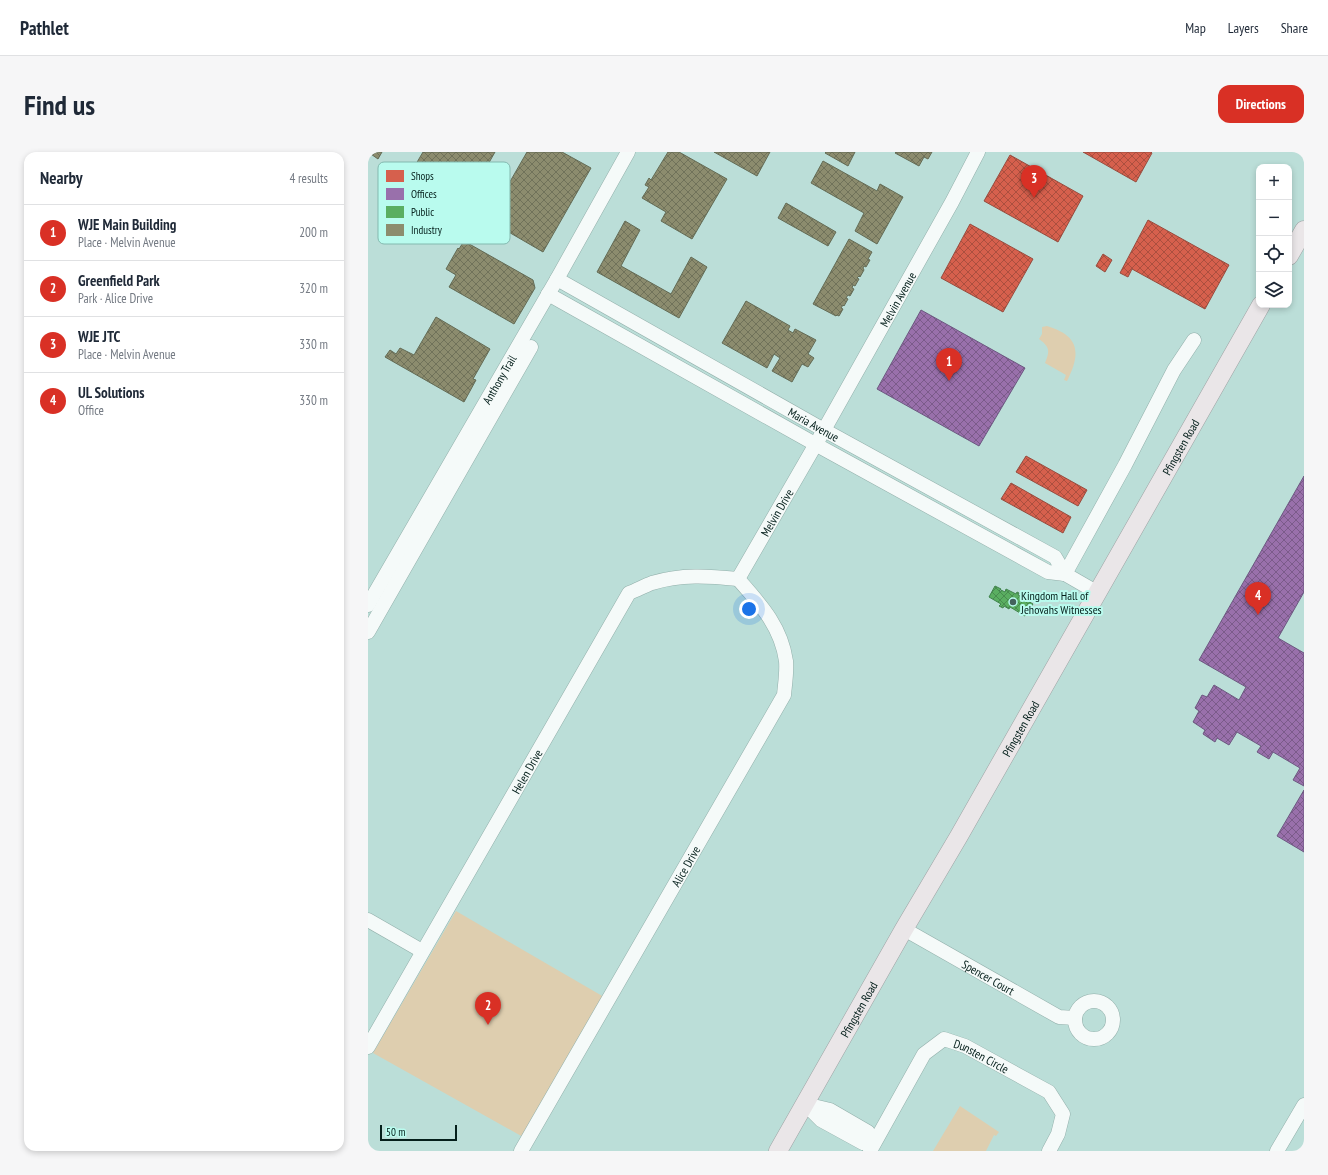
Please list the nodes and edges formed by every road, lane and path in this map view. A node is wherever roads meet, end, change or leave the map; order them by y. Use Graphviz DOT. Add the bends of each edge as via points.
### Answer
graph roads {
  1 [pos="978,152"];
  2 [pos="624,153"];
  3 [pos="1304,230"];
  4 [pos="1292,251"];
  5 [pos="557,279"];
  6 [pos="548,294"];
  7 [pos="1260,308"];
  8 [pos="1194,340"];
  9 [pos="531,346"];
  10 [pos="824,430"];
  11 [pos="815,444"];
  12 [pos="1065,574"];
  13 [pos="738,579"];
  14 [pos="1098,593"];
  15 [pos="368,605"];
  16 [pos="368,632"];
  17 [pos="368,920"];
  18 [pos="904,930"];
  19 [pos="422,951"];
  20 [pos="1075,1018"];
  21 [pos="368,1047"];
  22 [pos="805,1104"];
  23 [pos="1304,1105"];
  24 [pos="872,1147"];
  25 [pos="521,1151"];
  26 [pos="778,1151"];
  27 [pos="1049,1151"];
  28 [pos="1277,1151"];
  1 -- 10 [label="street, Melvin Avenue"];
  2 -- 5 [label="street, Anthony Trail"];
  3 -- 4 [label="main road"];
  5 -- 6 [label="street, Anthony Trail"];
  5 -- 10 [label="street, Maria Avenue"];
  6 -- 11 [label="street, Maria Avenue"];
  6 -- 15 [label="street, Anthony Trail"];
  7 -- 14 [label="main road, Pfingsten Road"];
  8 -- 12 [label="street" via="1174,370"];
  9 -- 16 [label="street, Anthony Trail"];
  10 -- 11 [label="street, Melvin Avenue"];
  10 -- 12 [label="street, Maria Avenue" via="1055,557"];
  11 -- 12 [label="street, Maria Avenue" via="1048,572"];
  11 -- 13 [label="street, Melvin Drive"];
  12 -- 14 [label="street, Maria Avenue"];
  13 -- 19 [label="street, Helen Drive" via="679,577 652,583 629,593"];
  13 -- 25 [label="street, Alice Drive" via="760,604 778,631 786,661 784,695"];
  14 -- 18 [label="main road, Pfingsten Road"];
  17 -- 19 [label="street"];
  18 -- 20 [label="street, Spencer Court" via="1059,1018"];
  18 -- 22 [label="main road, Pfingsten Road"];
  19 -- 21 [label="street, Helen Drive"];
  22 -- 24 [label="street, Dunsten Circle" via="821,1120"];
  22 -- 26 [label="main road, Pfingsten Road"];
  23 -- 28 [label="street"];
  24 -- 27 [label="street, Dunsten Circle" via="924,1054 944,1039 965,1046 1049,1092 1063,1114 1058,1134"];
}
